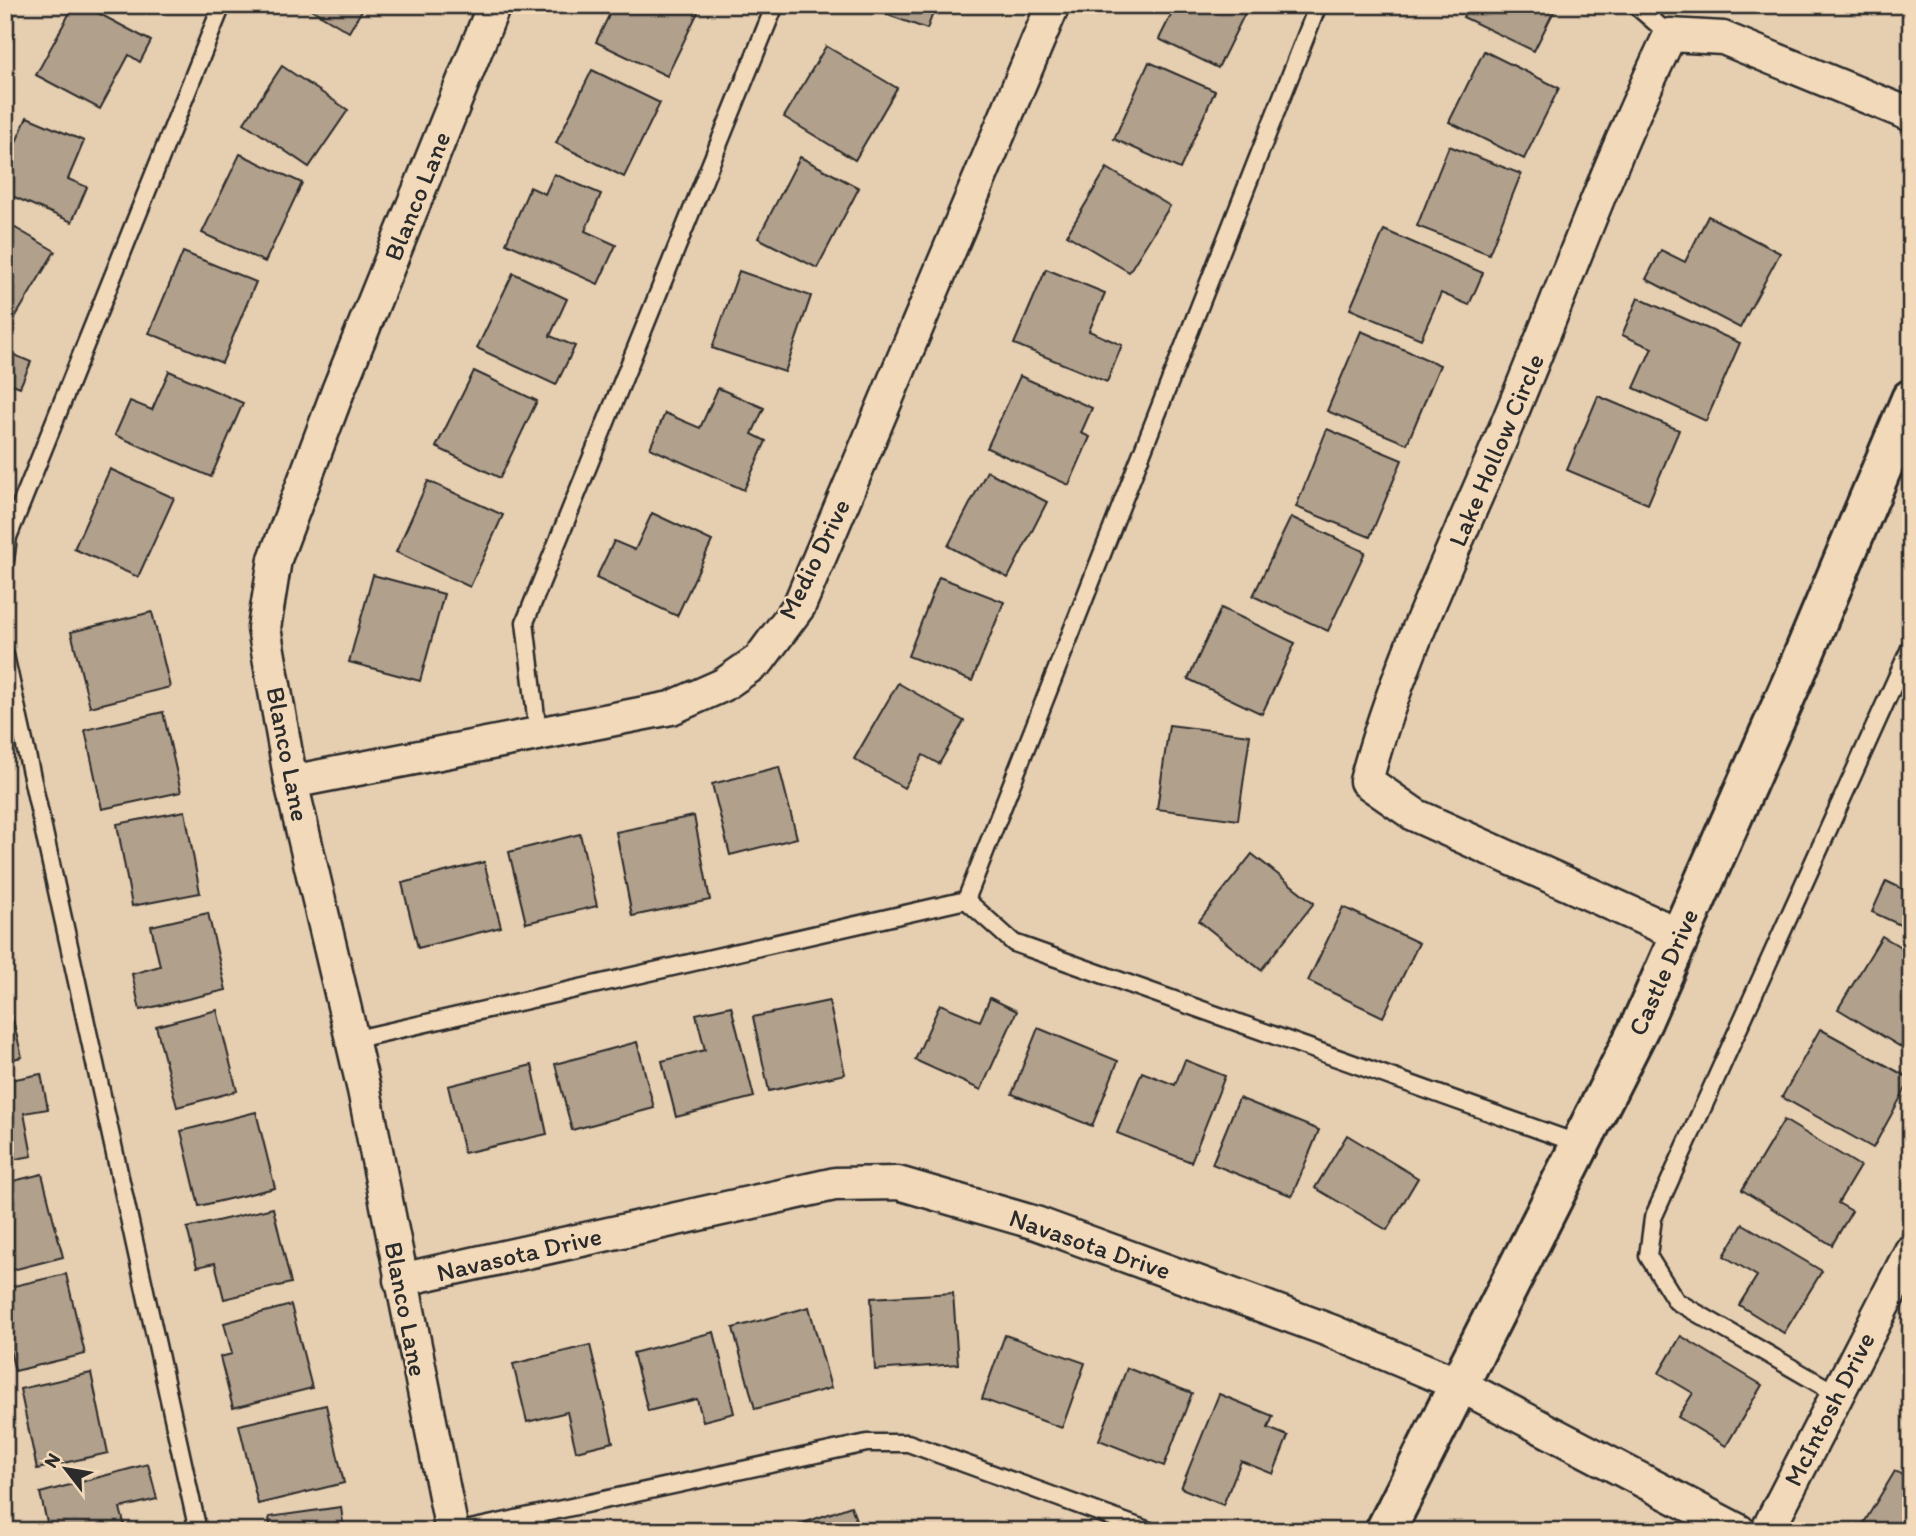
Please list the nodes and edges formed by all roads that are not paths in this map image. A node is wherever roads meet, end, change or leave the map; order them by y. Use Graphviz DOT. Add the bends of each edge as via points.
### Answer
graph roads {
  1 [pos="222,5"];
  2 [pos="494,5"];
  3 [pos="775,5"];
  4 [pos="1054,5"];
  5 [pos="1318,5"];
  6 [pos="1634,5"];
  7 [pos="1670,35"];
  8 [pos="1911,115"];
  9 [pos="1911,398"];
  10 [pos="5,561"];
  11 [pos="1911,646"];
  12 [pos="5,655"];
  13 [pos="538,734"];
  14 [pos="291,782"];
  15 [pos="966,900"];
  16 [pos="1680,935"];
  17 [pos="352,1040"];
  18 [pos="1582,1145"];
  19 [pos="1911,1251"];
  20 [pos="400,1280"];
  21 [pos="1460,1385"];
  22 [pos="1836,1394"];
  23 [pos="198,1531"];
  24 [pos="452,1531"];
  25 [pos="461,1531"];
  26 [pos="1150,1531"];
  27 [pos="1385,1531"];
  28 [pos="1739,1531"];
  29 [pos="1767,1531"];
  1 -- 10 [label="lane" via="8,537"];
  2 -- 14 [label="street, Blanco Lane" via="275,559 264,628"];
  3 -- 13 [label="lane" via="525,622"];
  4 -- 13 [label="street, Medio Drive" via="799,606 759,660 723,685 671,708"];
  5 -- 15 [label="lane"];
  6 -- 7 [label="lane"];
  7 -- 8 [label="street" via="1723,38"];
  7 -- 16 [label="street, Lake Hollow Circle" via="1636,106 1382,719 1366,781 1415,815"];
  9 -- 16 [label="main road, Castle Drive"];
  11 -- 22 [label="lane" via="1653,1218 1648,1256 1676,1301"];
  12 -- 23 [label="lane"];
  13 -- 14 [label="street, Medio Drive"];
  14 -- 17 [label="street, Blanco Lane"];
  15 -- 17 [label="lane"];
  15 -- 18 [label="lane" via="1014,943"];
  16 -- 18 [label="main road, Castle Drive"];
  17 -- 20 [label="street, Blanco Lane"];
  18 -- 21 [label="main road, Castle Drive"];
  19 -- 22 [label="street, McIntosh Drive"];
  20 -- 21 [label="street, Navasota Drive" via="835,1184 898,1183 1049,1228 1331,1331"];
  20 -- 24 [label="street, Blanco Lane"];
  21 -- 27 [label="main road, Castle Drive"];
  21 -- 28 [label="street, Navasota Drive"];
  22 -- 29 [label="street, McIntosh Drive"];
  25 -- 26 [label="lane" via="867,1443 908,1443"];
}
